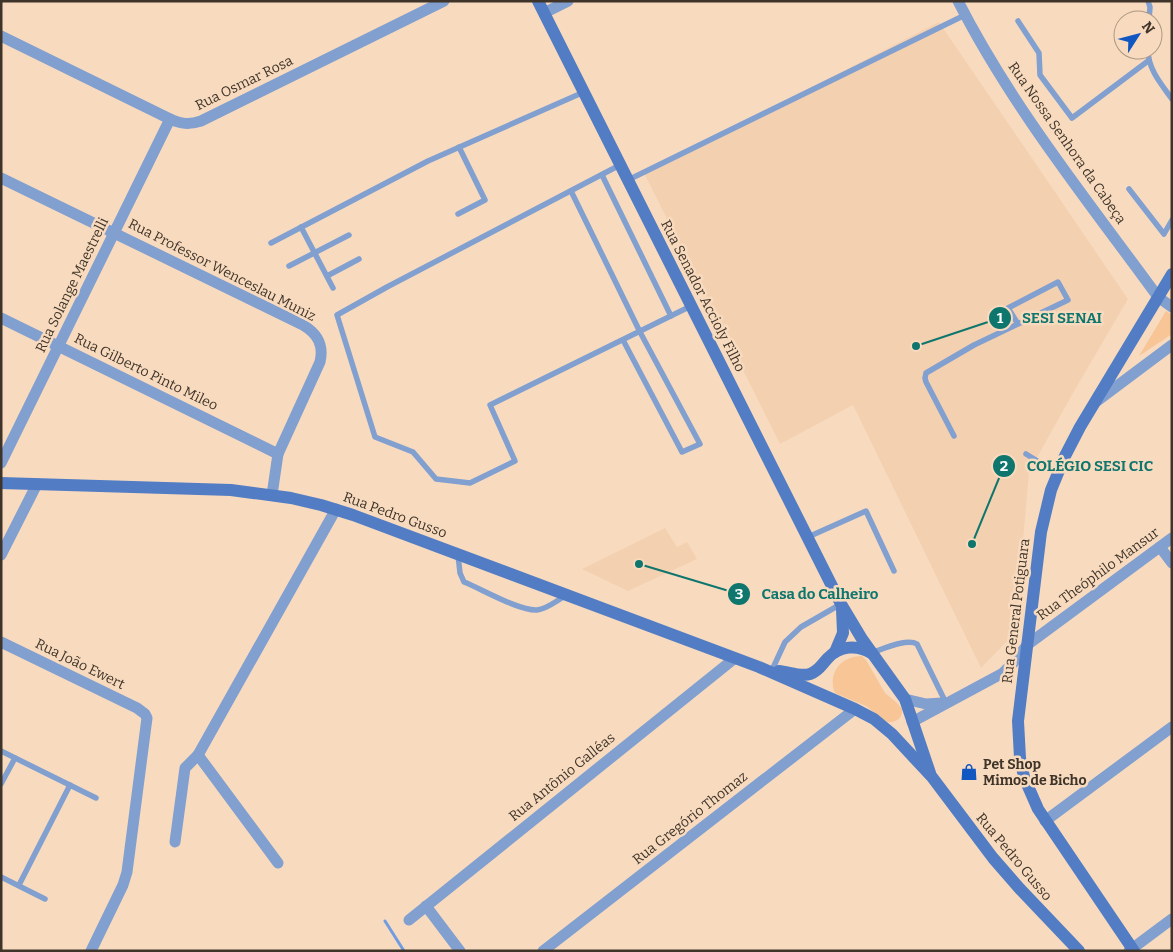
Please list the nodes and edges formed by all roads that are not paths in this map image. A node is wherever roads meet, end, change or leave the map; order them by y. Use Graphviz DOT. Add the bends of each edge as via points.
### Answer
graph roads {
  1 [pos="444,1"];
  2 [pos="538,1"];
  3 [pos="568,1"];
  4 [pos="958,1"];
  5 [pos="544,13"];
  6 [pos="965,15"];
  7 [pos="1018,21"];
  8 [pos="1,36"];
  9 [pos="1148,61"];
  10 [pos="584,92"];
  11 [pos="1172,99"];
  12 [pos="170,119"];
  13 [pos="459,147"];
  14 [pos="620,164"];
  15 [pos="602,175"];
  16 [pos="1,178"];
  17 [pos="628,180"];
  18 [pos="1129,189"];
  19 [pos="571,191"];
  20 [pos="458,214"];
  21 [pos="1172,220"];
  22 [pos="301,227"];
  23 [pos="114,233"];
  24 [pos="349,235"];
  25 [pos="271,242"];
  26 [pos="315,252"];
  27 [pos="359,259"];
  28 [pos="289,266"];
  29 [pos="1172,274"];
  30 [pos="327,276"];
  31 [pos="333,288"];
  32 [pos="1158,297"];
  33 [pos="692,306"];
  34 [pos="1172,307"];
  35 [pos="672,316"];
  36 [pos="1,318"];
  37 [pos="1018,324"];
  38 [pos="640,332"];
  39 [pos="624,340"];
  40 [pos="1172,345"];
  41 [pos="59,346"];
  42 [pos="1094,402"];
  43 [pos="954,436"];
  44 [pos="278,454"];
  45 [pos="1026,454"];
  46 [pos="2,460"];
  47 [pos="1057,473"];
  48 [pos="1,483"];
  49 [pos="37,484"];
  50 [pos="272,495"];
  51 [pos="336,510"];
  52 [pos="808,537"];
  53 [pos="1172,538"];
  54 [pos="1160,546"];
  55 [pos="458,554"];
  56 [pos="1,555"];
  57 [pos="1172,563"];
  58 [pos="894,571"];
  59 [pos="566,595"];
  60 [pos="841,604"];
  61 [pos="1,642"];
  62 [pos="1027,645"];
  63 [pos="835,652"];
  64 [pos="871,653"];
  65 [pos="735,658"];
  66 [pos="822,666"];
  67 [pos="766,668"];
  68 [pos="822,695"];
  69 [pos="905,699"];
  70 [pos="946,703"];
  71 [pos="856,709"];
  72 [pos="912,722"];
  73 [pos="1172,727"];
  74 [pos="892,734"];
  75 [pos="1,751"];
  76 [pos="198,756"];
  77 [pos="15,758"];
  78 [pos="932,777"];
  79 [pos="1,784"];
  80 [pos="70,785"];
  81 [pos="96,798"];
  82 [pos="1044,821"];
  83 [pos="175,842"];
  84 [pos="278,863"];
  85 [pos="1,877"];
  86 [pos="19,886"];
  87 [pos="45,899"];
  88 [pos="426,906"];
  89 [pos="409,920"];
  90 [pos="1172,920"];
  91 [pos="1132,950"];
  92 [pos="91,951"];
  93 [pos="460,951"];
  94 [pos="543,951"];
  95 [pos="1079,951"];
  1 -- 12 [label="street, Rua Osmar Rosa" via="201,121 185,124"];
  2 -- 5 [label="main road, Rua Senador Accioly Filho"];
  3 -- 5 [label="street"];
  4 -- 6 [label="street, Rua Nossa Senhora da Cabeça"];
  5 -- 10 [label="main road, Rua Senador Accioly Filho"];
  6 -- 17 [label="lane"];
  6 -- 32 [label="street, Rua Nossa Senhora da Cabeça" via="1037,130"];
  7 -- 9 [label="lane" via="1039,53 1040,75 1072,118"];
  8 -- 12 [label="street, Rua Osmar Rosa"];
  9 -- 11 [label="lane"];
  10 -- 13 [label="lane"];
  10 -- 14 [label="main road, Rua Senador Accioly Filho"];
  12 -- 23 [label="street, Rua Solange Maestrelli"];
  13 -- 20 [label="lane" via="485,200"];
  13 -- 22 [label="lane"];
  14 -- 15 [label="lane"];
  14 -- 17 [label="main road, Rua Senador Accioly Filho"];
  15 -- 19 [label="lane"];
  15 -- 35 [label="lane"];
  16 -- 23 [label="street, Rua Professor Wenceslau Muniz"];
  17 -- 33 [label="main road, Rua Senador Accioly Filho"];
  18 -- 21 [label="lane" via="1164,234"];
  19 -- 38 [label="lane"];
  19 -- 39 [label="lane" via="337,315 375,437 413,452 436,479 470,483 515,461 490,405"];
  22 -- 25 [label="lane"];
  22 -- 26 [label="lane"];
  23 -- 41 [label="street, Rua Solange Maestrelli"];
  23 -- 44 [label="street, Rua Professor Wenceslau Muniz" via="309,329 320,340 320,362"];
  24 -- 26 [label="lane"];
  26 -- 28 [label="lane"];
  26 -- 30 [label="lane"];
  27 -- 30 [label="lane"];
  29 -- 32 [label="main road, Rua General Potiguara"];
  30 -- 31 [label="lane"];
  32 -- 34 [label="street, Rua Nossa Senhora da Cabeça"];
  32 -- 42 [label="main road, Rua General Potiguara"];
  33 -- 35 [label="lane"];
  33 -- 52 [label="main road, Rua Senador Accioly Filho"];
  35 -- 38 [label="lane"];
  36 -- 41 [label="street, Rua Gilberto Pinto Mileo"];
  37 -- 37 [label="lane" via="1068,300 1058,282 1008,308"];
  37 -- 43 [label="lane" via="926,373 925,378"];
  38 -- 39 [label="lane"];
  38 -- 39 [label="lane" via="700,444 682,452"];
  40 -- 42 [label="street"];
  41 -- 44 [label="street, Rua Gilberto Pinto Mileo"];
  41 -- 46 [label="street, Rua Solange Maestrelli"];
  42 -- 47 [label="main road, Rua General Potiguara"];
  44 -- 50 [label="street"];
  45 -- 47 [label="lane"];
  47 -- 62 [label="main road, Rua General Potiguara" via="1044,512"];
  48 -- 49 [label="main road, Rua Pedro Gusso"];
  49 -- 50 [label="main road, Rua Pedro Gusso" via="207,489"];
  49 -- 56 [label="street"];
  50 -- 51 [label="main road, Rua Pedro Gusso" via="305,500"];
  51 -- 55 [label="main road, Rua Pedro Gusso"];
  51 -- 76 [label="street"];
  52 -- 58 [label="lane" via="866,511"];
  52 -- 60 [label="main road, Rua Senador Accioly Filho"];
  53 -- 54 [label="street, Rua Theóphilo Mansur"];
  54 -- 57 [label="street"];
  54 -- 62 [label="street, Rua Theóphilo Mansur"];
  55 -- 59 [label="main road, Rua Pedro Gusso"];
  55 -- 59 [label="lane" via="464,582 522,608 537,610"];
  59 -- 65 [label="main road, Rua Pedro Gusso"];
  60 -- 63 [label="main road, Rua Senador Accioly Filho" via="843,633"];
  60 -- 64 [label="main road, Rua Senador Accioly Filho"];
  60 -- 67 [label="lane" via="801,627"];
  61 -- 92 [label="street, Rua João Ewert" via="136,708 145,714 148,723 127,872"];
  62 -- 70 [label="street, Rua Theóphilo Mansur" via="1003,673"];
  62 -- 82 [label="main road, Rua General Potiguara" via="1018,721 1020,758 1031,795"];
  63 -- 64 [label="main road" via="851,647"];
  63 -- 66 [label="main road, Rua Pedro Gusso"];
  64 -- 69 [label="main road, Rua Pedro Gusso"];
  64 -- 70 [label="lane" via="904,642 917,644"];
  65 -- 67 [label="main road, Rua Pedro Gusso"];
  65 -- 88 [label="street, Rua Antônio Galléas"];
  66 -- 67 [label="main road, Rua Pedro Gusso" via="808,675"];
  66 -- 68 [label="main road" via="818,681"];
  67 -- 68 [label="main road, Rua Pedro Gusso"];
  68 -- 71 [label="main road, Rua Pedro Gusso"];
  69 -- 70 [label="street, Rua Theóphilo Mansur" via="926,704"];
  69 -- 72 [label="main road, Rua Pedro Gusso"];
  70 -- 72 [label="street, Rua Theóphilo Mansur"];
  71 -- 74 [label="main road, Rua Pedro Gusso"];
  71 -- 94 [label="street, Rua Gregório Thomaz"];
  72 -- 74 [label="main road" via="904,732"];
  72 -- 78 [label="main road, Rua Pedro Gusso"];
  73 -- 82 [label="street"];
  74 -- 78 [label="main road, Rua Pedro Gusso"];
  75 -- 77 [label="lane"];
  76 -- 83 [label="street" via="184,768"];
  76 -- 84 [label="street"];
  77 -- 79 [label="lane"];
  77 -- 80 [label="lane"];
  78 -- 95 [label="main road, Rua Pedro Gusso" via="993,858"];
  80 -- 81 [label="lane"];
  80 -- 86 [label="lane"];
  82 -- 91 [label="main road, Rua General Potiguara"];
  85 -- 86 [label="lane"];
  86 -- 87 [label="lane"];
  88 -- 89 [label="street, Rua Antônio Galléas"];
  88 -- 93 [label="street"];
  90 -- 91 [label="street"];
}
